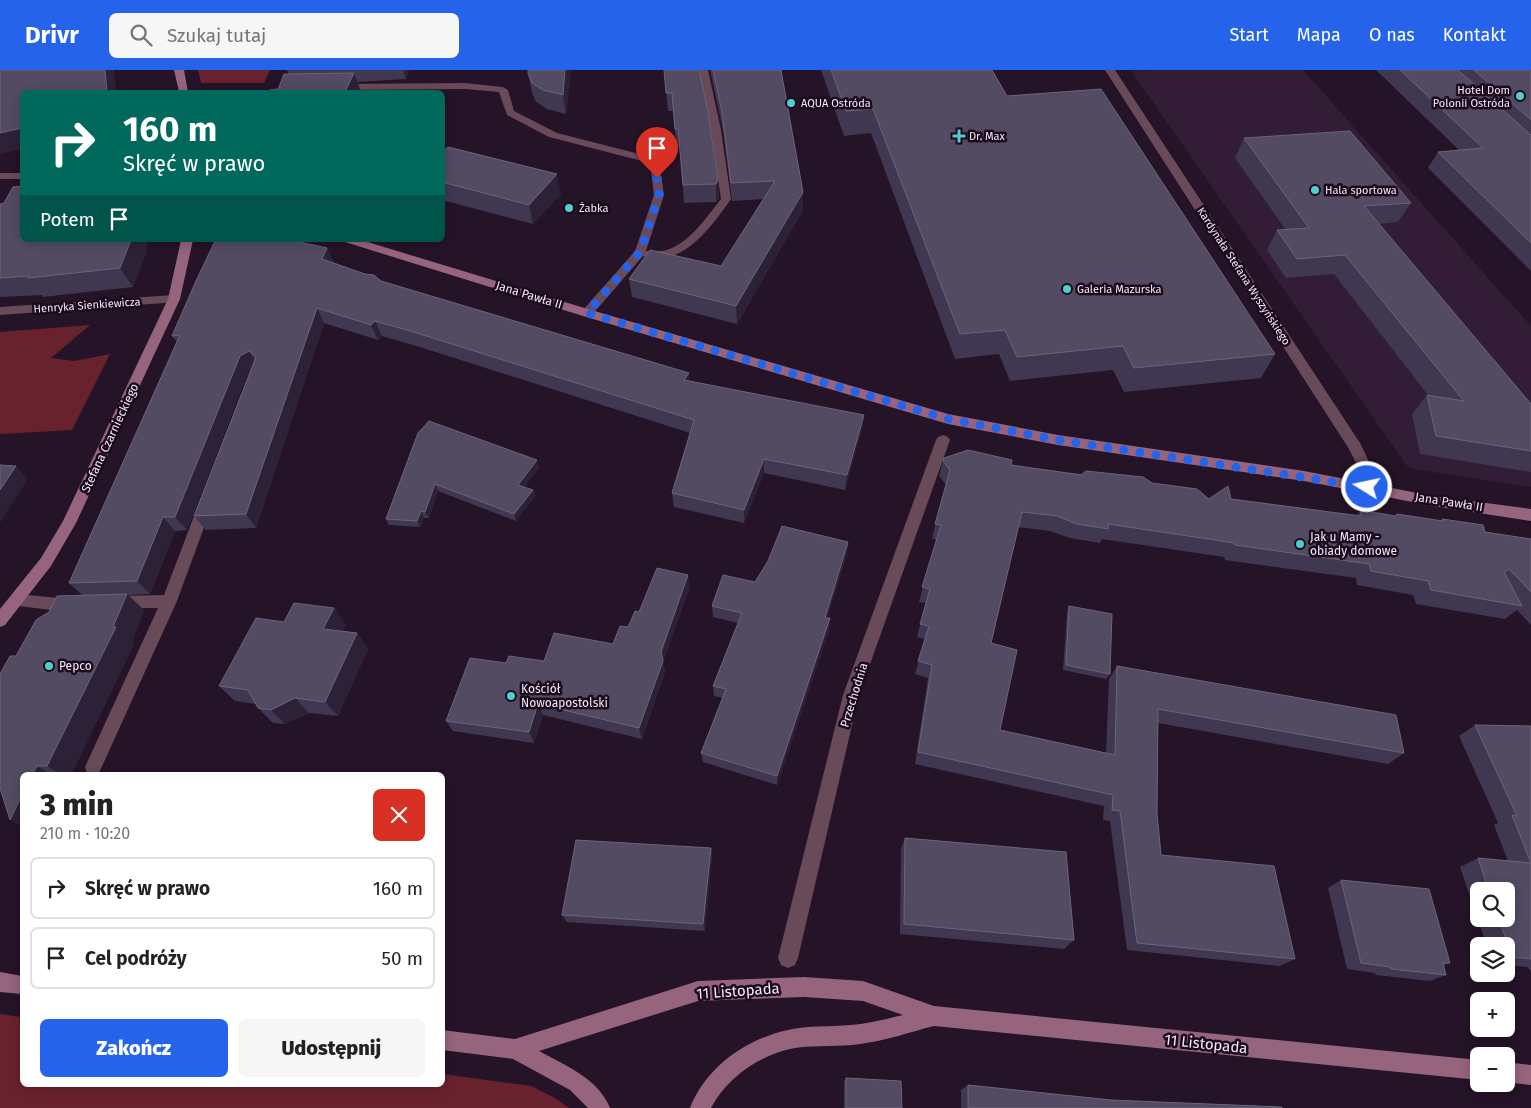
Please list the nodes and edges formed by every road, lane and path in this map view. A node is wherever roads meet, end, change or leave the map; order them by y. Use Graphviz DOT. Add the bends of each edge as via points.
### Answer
graph roads {
  1 [pos="179,70"];
  2 [pos="703,70"];
  3 [pos="1110,70"];
  4 [pos="328,87"];
  5 [pos="309,89"];
  6 [pos="184,90"];
  7 [pos="296,90"];
  8 [pos="0,176"];
  9 [pos="20,176"];
  10 [pos="187,242"];
  11 [pos="356,242"];
  12 [pos="640,252"];
  13 [pos="174,299"];
  14 [pos="0,311"];
  15 [pos="587,313"];
  16 [pos="943,440"];
  17 [pos="1367,487"];
  18 [pos="211,490"];
  19 [pos="1531,515"];
  20 [pos="18,600"];
  21 [pos="169,600"];
  22 [pos="0,620"];
  23 [pos="93,767"];
  24 [pos="788,958"];
  25 [pos="0,982"];
  26 [pos="20,985"];
  27 [pos="934,1016"];
  28 [pos="445,1040"];
  29 [pos="515,1049"];
  30 [pos="1470,1069"];
  31 [pos="1515,1073"];
  32 [pos="1531,1075"];
  33 [pos="600,1108"];
  34 [pos="700,1108"];
  1 -- 6 [label="street"];
  2 -- 12 [label="street" via="726,198 708,223 676,251 654,256"];
  3 -- 17 [label="street, Kardynała Stefana Wyszyńskiego" via="1355,447"];
  4 -- 12 [label="street" via="465,86 503,90 510,113 553,135 655,162 659,195"];
  5 -- 7 [label="street"];
  8 -- 9 [label="street"];
  10 -- 13 [label="street, Stefana Czarnieckiego"];
  11 -- 15 [label="street, Jana Pawła II"];
  12 -- 15 [label="street"];
  13 -- 14 [label="street, Henryka Sienkiewicza"];
  13 -- 20 [label="street, Stefana Czarnieckiego" via="69,523"];
  15 -- 17 [label="street, Jana Pawła II" via="948,419 1058,440"];
  16 -- 24 [label="street, Przechodnia" via="851,695"];
  17 -- 19 [label="street, Jana Pawła II"];
  18 -- 21 [label="street"];
  20 -- 21 [label="street" via="60,605"];
  20 -- 22 [label="street, Stefana Czarnieckiego"];
  21 -- 23 [label="street"];
  25 -- 26 [label="street"];
  27 -- 29 [label="street, 11 Listopada" via="863,991 804,987 698,991"];
  27 -- 30 [label="street, 11 Listopada"];
  27 -- 34 [label="street, 11 Listopada" via="862,1034 789,1040 767,1046 731,1068 717,1081"];
  28 -- 29 [label="street, 11 Listopada"];
  29 -- 33 [label="street, 11 Listopada" via="576,1083"];
  31 -- 32 [label="street"];
}
